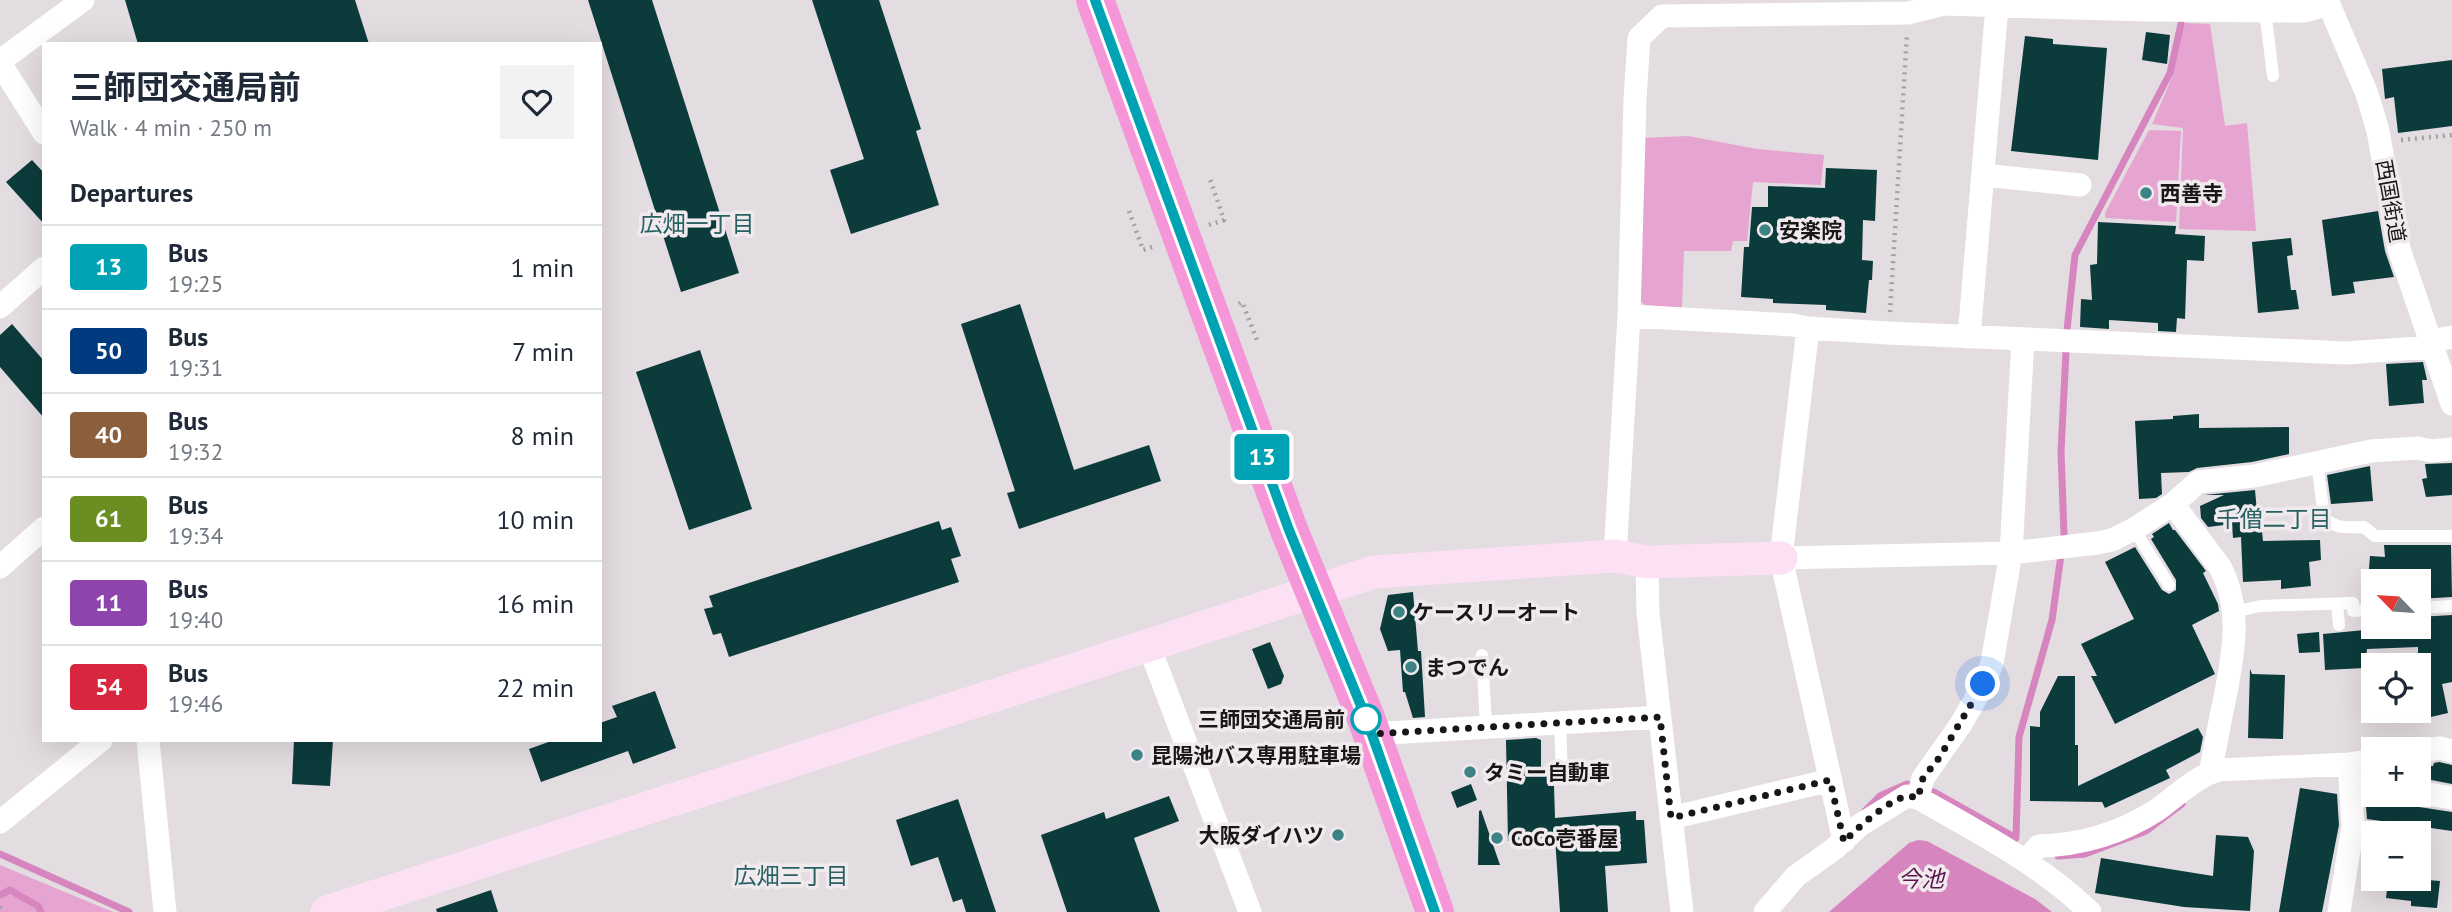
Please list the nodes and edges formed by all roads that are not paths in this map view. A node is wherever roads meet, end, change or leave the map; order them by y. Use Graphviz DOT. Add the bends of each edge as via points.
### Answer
graph roads {
  1 [pos="83,0"];
  2 [pos="1095,0"];
  3 [pos="2328,2"];
  4 [pos="2145,5"];
  5 [pos="1997,6"];
  6 [pos="1909,7"];
  7 [pos="2265,10"];
  8 [pos="0,62"];
  9 [pos="2273,76"];
  10 [pos="42,130"];
  11 [pos="1983,175"];
  12 [pos="2080,185"];
  13 [pos="42,270"];
  14 [pos="0,307"];
  15 [pos="1629,316"];
  16 [pos="1808,328"];
  17 [pos="1969,337"];
  18 [pos="2023,339"];
  19 [pos="2438,341"];
  20 [pos="2452,404"];
  21 [pos="2452,449"];
  22 [pos="2317,462"];
  23 [pos="2173,504"];
  24 [pos="42,530"];
  25 [pos="2134,530"];
  26 [pos="2452,536"];
  27 [pos="2011,552"];
  28 [pos="1781,558"];
  29 [pos="1631,559"];
  30 [pos="0,567"];
  31 [pos="2169,585"];
  32 [pos="1312,591"];
  33 [pos="2337,604"];
  34 [pos="2452,606"];
  35 [pos="2431,607"];
  36 [pos="2361,611"];
  37 [pos="2234,612"];
  38 [pos="2339,625"];
  39 [pos="1149,646"];
  40 [pos="1482,655"];
  41 [pos="1660,717"];
  42 [pos="1560,724"];
  43 [pos="1486,726"];
  44 [pos="1371,734"];
  45 [pos="99,742"];
  46 [pos="148,742"];
  47 [pos="2431,749"];
  48 [pos="2452,751"];
  49 [pos="2361,762"];
  50 [pos="2349,764"];
  51 [pos="2210,772"];
  52 [pos="1562,774"];
  53 [pos="1830,780"];
  54 [pos="2431,794"];
  55 [pos="1918,798"];
  56 [pos="2452,798"];
  57 [pos="1671,818"];
  58 [pos="0,822"];
  59 [pos="1844,842"];
  60 [pos="2026,860"];
  61 [pos="165,912"];
  62 [pos="327,912"];
  63 [pos="1250,912"];
  64 [pos="1435,912"];
  65 [pos="1682,912"];
  66 [pos="1765,912"];
  67 [pos="2090,912"];
  68 [pos="2339,912"];
  1 -- 8 [label="street"];
  2 -- 32 [label="highway"];
  3 -- 7 [label="street" via="2305,11"];
  3 -- 19 [label="street, 西国街道" via="2367,94 2399,249"];
  4 -- 5 [label="street"];
  4 -- 7 [label="street"];
  5 -- 6 [label="street"];
  5 -- 11 [label="street"];
  6 -- 15 [label="street" via="1662,16 1639,38"];
  7 -- 9 [label="lane"];
  8 -- 10 [label="street"];
  11 -- 12 [label="street"];
  11 -- 17 [label="street"];
  13 -- 14 [label="street"];
  15 -- 16 [label="street"];
  15 -- 29 [label="street"];
  16 -- 17 [label="street"];
  16 -- 28 [label="street"];
  17 -- 18 [label="street"];
  18 -- 19 [label="street" via="2346,353"];
  18 -- 27 [label="street"];
  19 -- 20 [label="street, 西国街道"];
  21 -- 22 [label="street" via="2371,451"];
  22 -- 23 [label="street" via="2198,482"];
  22 -- 26 [label="lane" via="2327,522 2364,527 2375,536"];
  23 -- 25 [label="street"];
  23 -- 37 [label="street" via="2220,567"];
  24 -- 30 [label="street"];
  25 -- 27 [label="street" via="2097,543"];
  25 -- 31 [label="lane"];
  27 -- 28 [label="street"];
  27 -- 55 [label="street" via="1992,663 1961,724 1923,778"];
  28 -- 29 [label="street"];
  28 -- 53 [label="street"];
  29 -- 32 [label="street" via="1374,572"];
  29 -- 41 [label="street" via="1648,613"];
  32 -- 39 [label="street"];
  32 -- 44 [label="highway"];
  33 -- 36 [label="lane" via="2353,603 2353,611"];
  33 -- 37 [label="lane" via="2260,606"];
  33 -- 38 [label="lane"];
  34 -- 35 [label="lane"];
  37 -- 51 [label="street" via="2235,641"];
  39 -- 62 [label="street"];
  39 -- 63 [label="street"];
  40 -- 43 [label="lane"];
  41 -- 42 [label="street"];
  41 -- 57 [label="street"];
  42 -- 43 [label="street"];
  42 -- 52 [label="lane"];
  43 -- 44 [label="street"];
  44 -- 64 [label="highway"];
  45 -- 58 [label="street"];
  46 -- 61 [label="street"];
  47 -- 48 [label="street"];
  49 -- 50 [label="street"];
  50 -- 51 [label="street"];
  50 -- 68 [label="street" via="2353,827"];
  51 -- 60 [label="street" via="2119,830 2077,843 2039,846"];
  53 -- 57 [label="street"];
  53 -- 59 [label="street"];
  54 -- 56 [label="street"];
  55 -- 59 [label="street" via="1907,796 1883,810"];
  55 -- 60 [label="street"];
  57 -- 65 [label="street"];
  59 -- 66 [label="street" via="1796,876"];
  60 -- 67 [label="street"];
}
